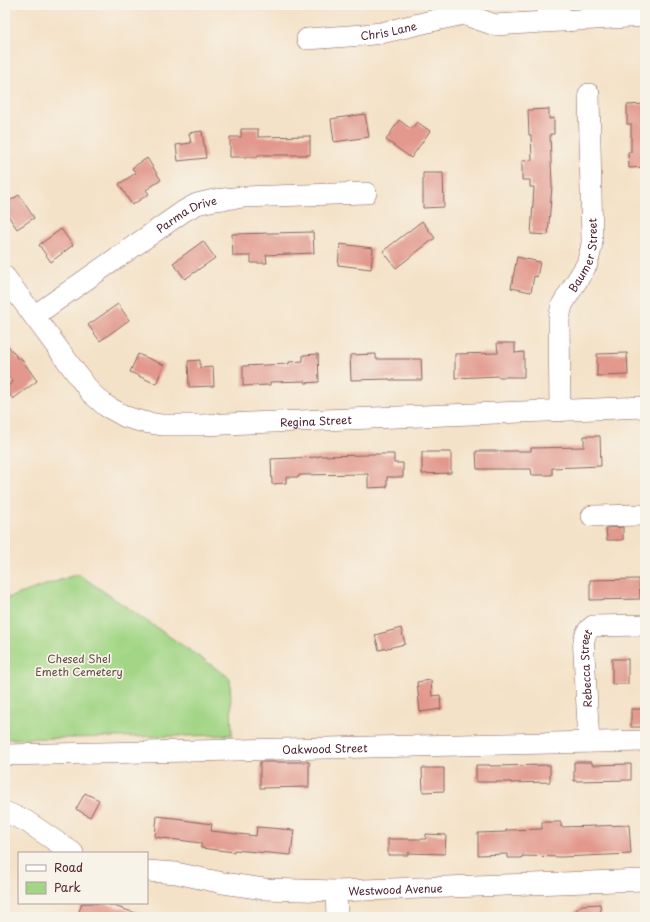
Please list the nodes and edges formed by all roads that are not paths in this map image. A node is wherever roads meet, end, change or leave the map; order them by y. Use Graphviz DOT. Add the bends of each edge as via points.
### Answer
graph roads {
  1 [pos="546,5"];
  2 [pos="468,9"];
  3 [pos="645,16"];
  4 [pos="568,21"];
  5 [pos="307,38"];
  6 [pos="589,94"];
  7 [pos="366,193"];
  8 [pos="5,277"];
  9 [pos="34,316"];
  10 [pos="645,408"];
  11 [pos="560,411"];
  12 [pos="645,515"];
  13 [pos="592,516"];
  14 [pos="645,625"];
  15 [pos="645,741"];
  16 [pos="589,742"];
  17 [pos="5,755"];
  18 [pos="5,812"];
  19 [pos="72,852"];
  20 [pos="148,871"];
  21 [pos="645,880"];
  22 [pos="336,891"];
  23 [pos="337,917"];
  1 -- 4 [label="street"];
  2 -- 4 [label="street" via="470,16 495,25"];
  2 -- 5 [label="street, Chris Lane" via="436,20 381,33"];
  3 -- 4 [label="street"];
  6 -- 11 [label="street, Baumer Street" via="592,243 587,264 562,305 559,319"];
  7 -- 9 [label="street, Parma Drive" via="243,197 198,204"];
  8 -- 9 [label="street, Regina Street"];
  9 -- 11 [label="street, Regina Street" via="91,393 106,406 143,422 162,425 202,425"];
  10 -- 11 [label="street, Regina Street"];
  12 -- 13 [label="street"];
  14 -- 16 [label="street, Rebecca Street" via="593,626 588,629 584,654"];
  15 -- 16 [label="street, Oakwood Street"];
  16 -- 17 [label="street, Oakwood Street"];
  18 -- 19 [label="street" via="26,820"];
  20 -- 22 [label="street, Westwood Avenue" via="176,873 264,889"];
  21 -- 22 [label="street, Westwood Avenue"];
  22 -- 23 [label="street"];
}
